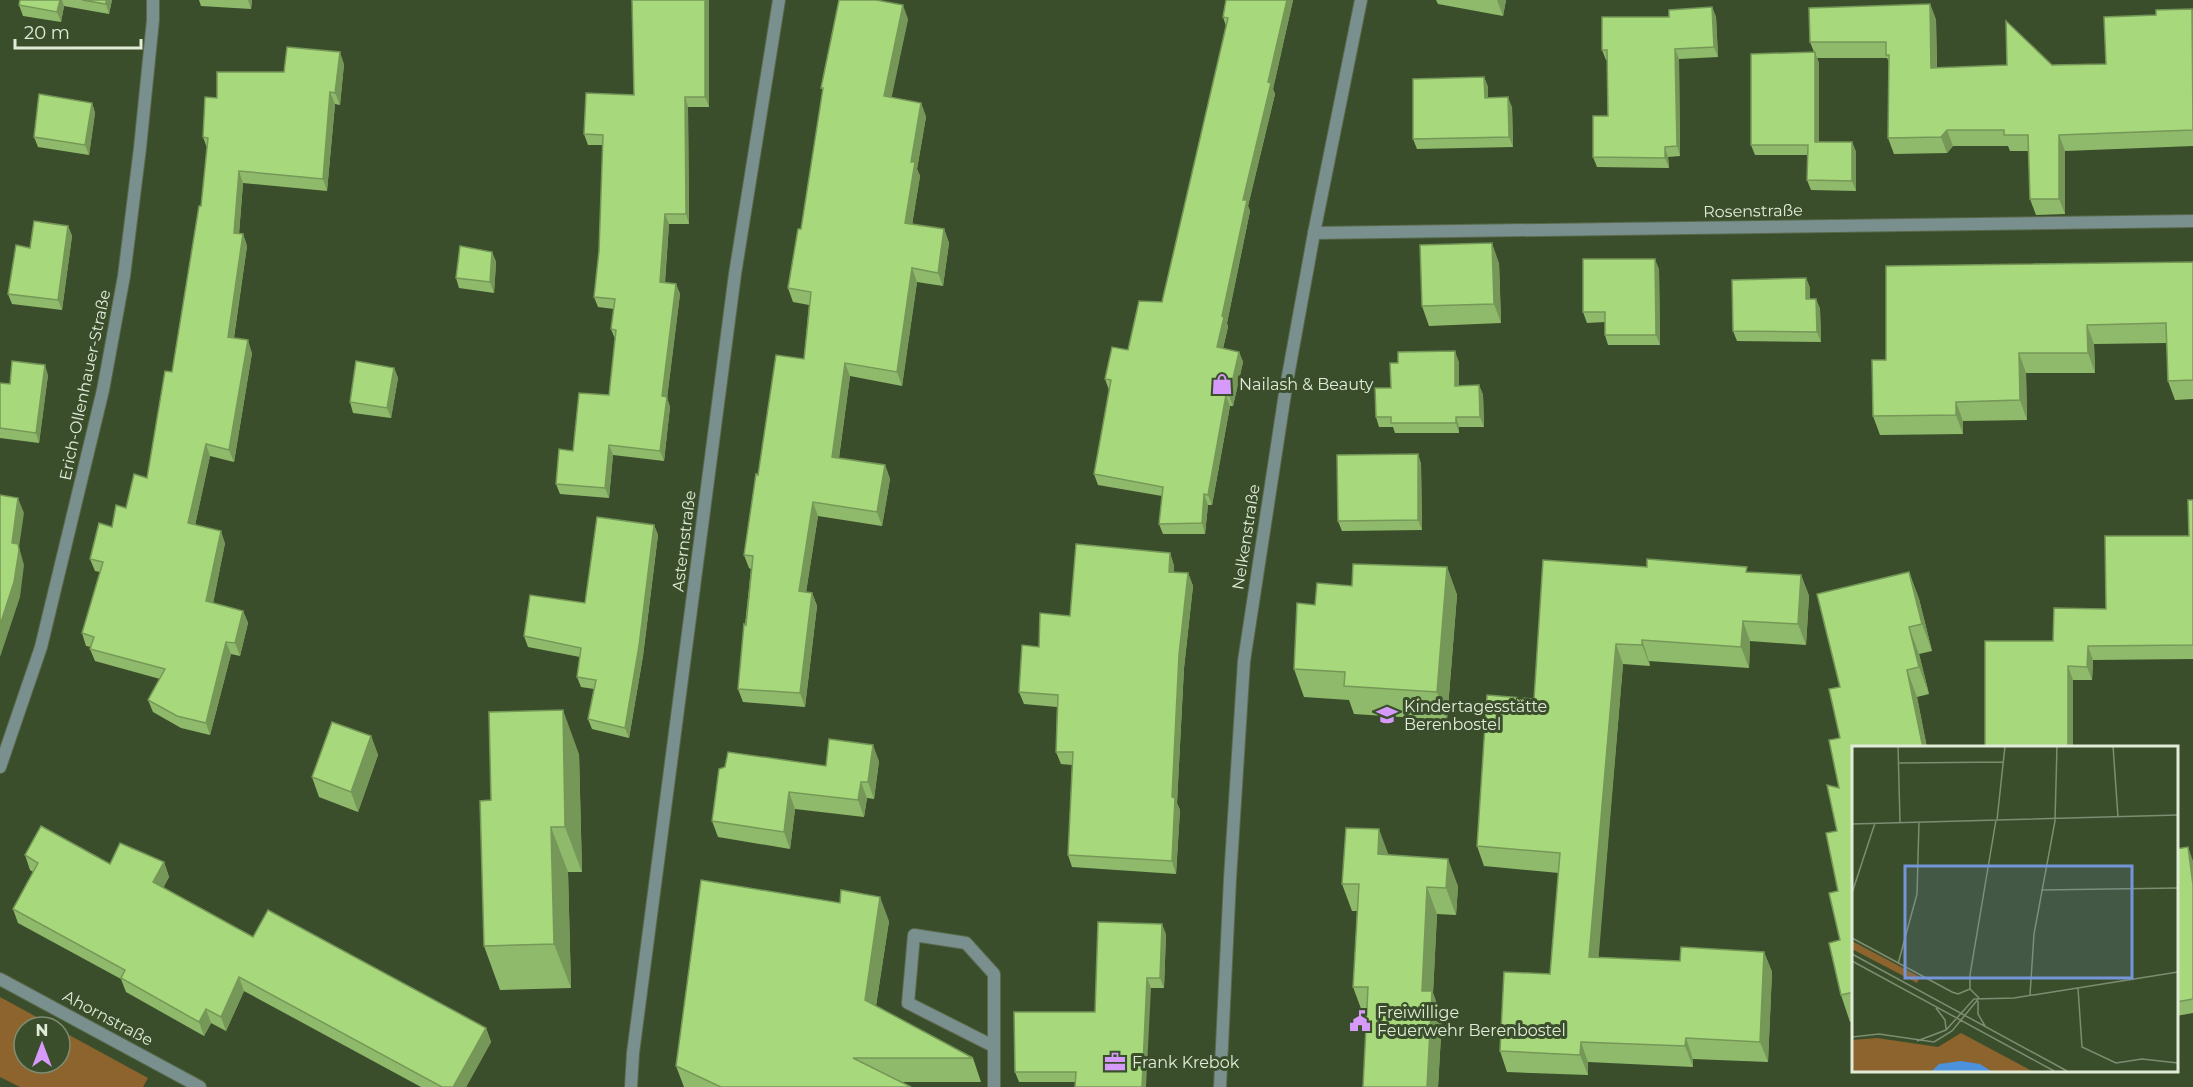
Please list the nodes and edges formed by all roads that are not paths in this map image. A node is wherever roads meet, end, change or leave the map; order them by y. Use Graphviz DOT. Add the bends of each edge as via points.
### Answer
graph roads {
  1 [pos="153,0"];
  2 [pos="779,0"];
  3 [pos="1361,0"];
  4 [pos="2193,221"];
  5 [pos="1314,233"];
  6 [pos="0,766"];
  7 [pos="0,979"];
  8 [pos="993,1046"];
  9 [pos="200,1087"];
  10 [pos="631,1087"];
  11 [pos="994,1087"];
  12 [pos="1220,1087"];
  1 -- 6 [label="street, Erich-Ollenhauer-Straße" via="127,253 103,390 41,647"];
  2 -- 10 [label="street, Asternstraße" via="735,274"];
  3 -- 5 [label="street, Nelkenstraße"];
  4 -- 5 [label="street, Rosenstraße"];
  5 -- 12 [label="street, Nelkenstraße" via="1244,661"];
  7 -- 9 [label="street, Ahornstraße"];
  8 -- 8 [label="street" via="994,974 966,943 914,935 908,1003"];
  8 -- 11 [label="street"];
}
